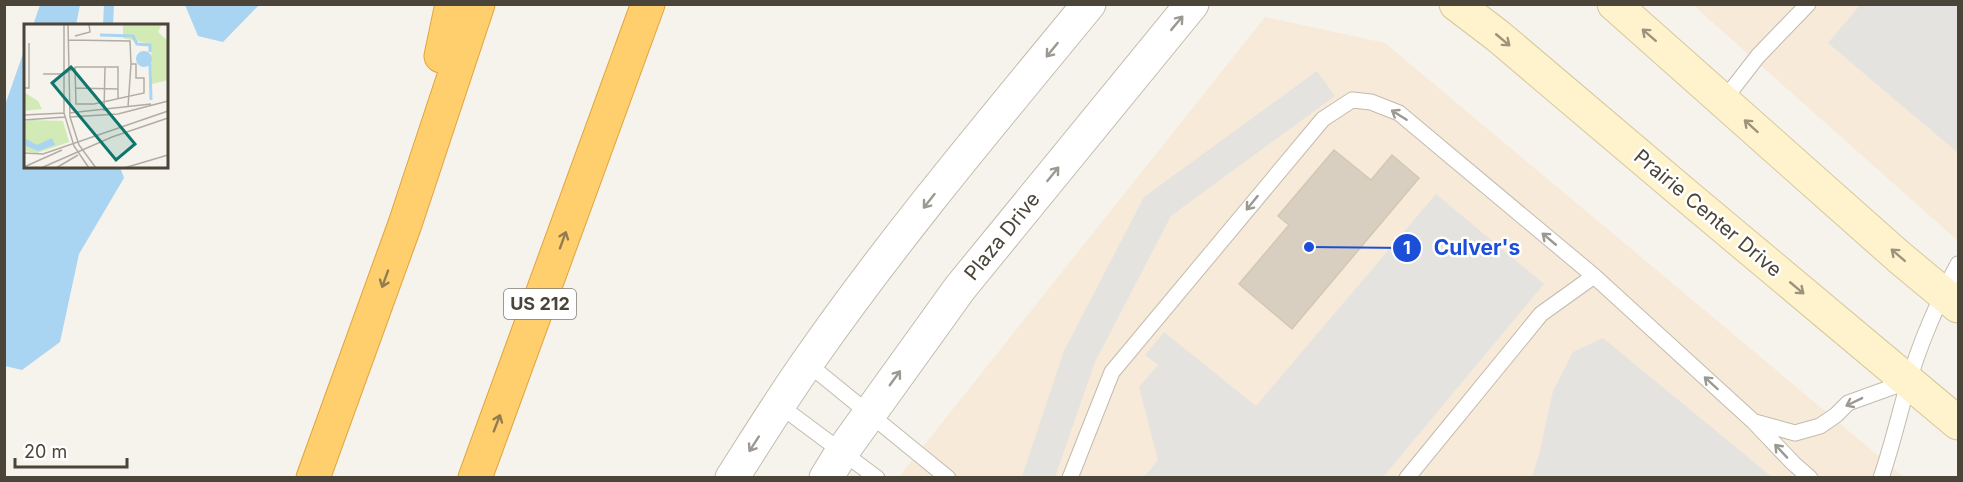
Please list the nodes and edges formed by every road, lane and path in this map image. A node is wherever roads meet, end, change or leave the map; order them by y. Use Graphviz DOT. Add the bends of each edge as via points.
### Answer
graph roads {
  1 [pos="452,4"];
  2 [pos="478,4"];
  3 [pos="638,4"];
  4 [pos="648,4"];
  5 [pos="1089,4"];
  6 [pos="1192,4"];
  7 [pos="1456,4"];
  8 [pos="1614,4"];
  9 [pos="1808,4"];
  10 [pos="1723,101"];
  11 [pos="602,129"];
  12 [pos="405,224"];
  13 [pos="1959,264"];
  14 [pos="1594,276"];
  15 [pos="1951,299"];
  16 [pos="807,363"];
  17 [pos="1909,381"];
  18 [pos="778,405"];
  19 [pos="869,414"];
  20 [pos="1754,422"];
  21 [pos="1959,423"];
  22 [pos="834,465"];
  23 [pos="313,477"];
  24 [pos="476,477"];
  25 [pos="732,477"];
  26 [pos="878,477"];
  27 [pos="948,477"];
  28 [pos="1070,477"];
  29 [pos="1407,477"];
  30 [pos="1810,477"];
  31 [pos="1881,477"];
  1 -- 12 [label="highway"];
  2 -- 12 [label="highway"];
  3 -- 11 [label="highway, US 212"];
  4 -- 11 [label="highway"];
  5 -- 16 [label="street, one-way" via="928,201"];
  19 -- 6 [label="street, Plaza Drive, one-way" via="960,288"];
  7 -- 17 [label="main road, Prairie Center Drive, one-way"];
  10 -- 8 [label="main road, one-way"];
  9 -- 10 [label="lane"];
  15 -- 10 [label="main road, one-way"];
  24 -- 11 [label="highway, US 212, one-way"];
  12 -- 23 [label="highway, one-way"];
  13 -- 15 [label="lane"];
  20 -- 14 [label="lane, one-way"];
  14 -- 28 [label="lane, one-way" via="1399,113 1371,102 1352,100 1323,119 1112,372"];
  14 -- 29 [label="lane" via="1541,314"];
  15 -- 17 [label="lane"];
  16 -- 18 [label="street"];
  16 -- 19 [label="lane"];
  17 -- 20 [label="lane, one-way" via="1848,403 1820,426 1796,433"];
  17 -- 21 [label="main road, Prairie Center Drive"];
  17 -- 31 [label="lane"];
  18 -- 22 [label="lane"];
  18 -- 25 [label="street, one-way"];
  19 -- 22 [label="street, Plaza Drive"];
  19 -- 27 [label="lane"];
  30 -- 20 [label="lane, one-way"];
  22 -- 26 [label="lane"];
}
